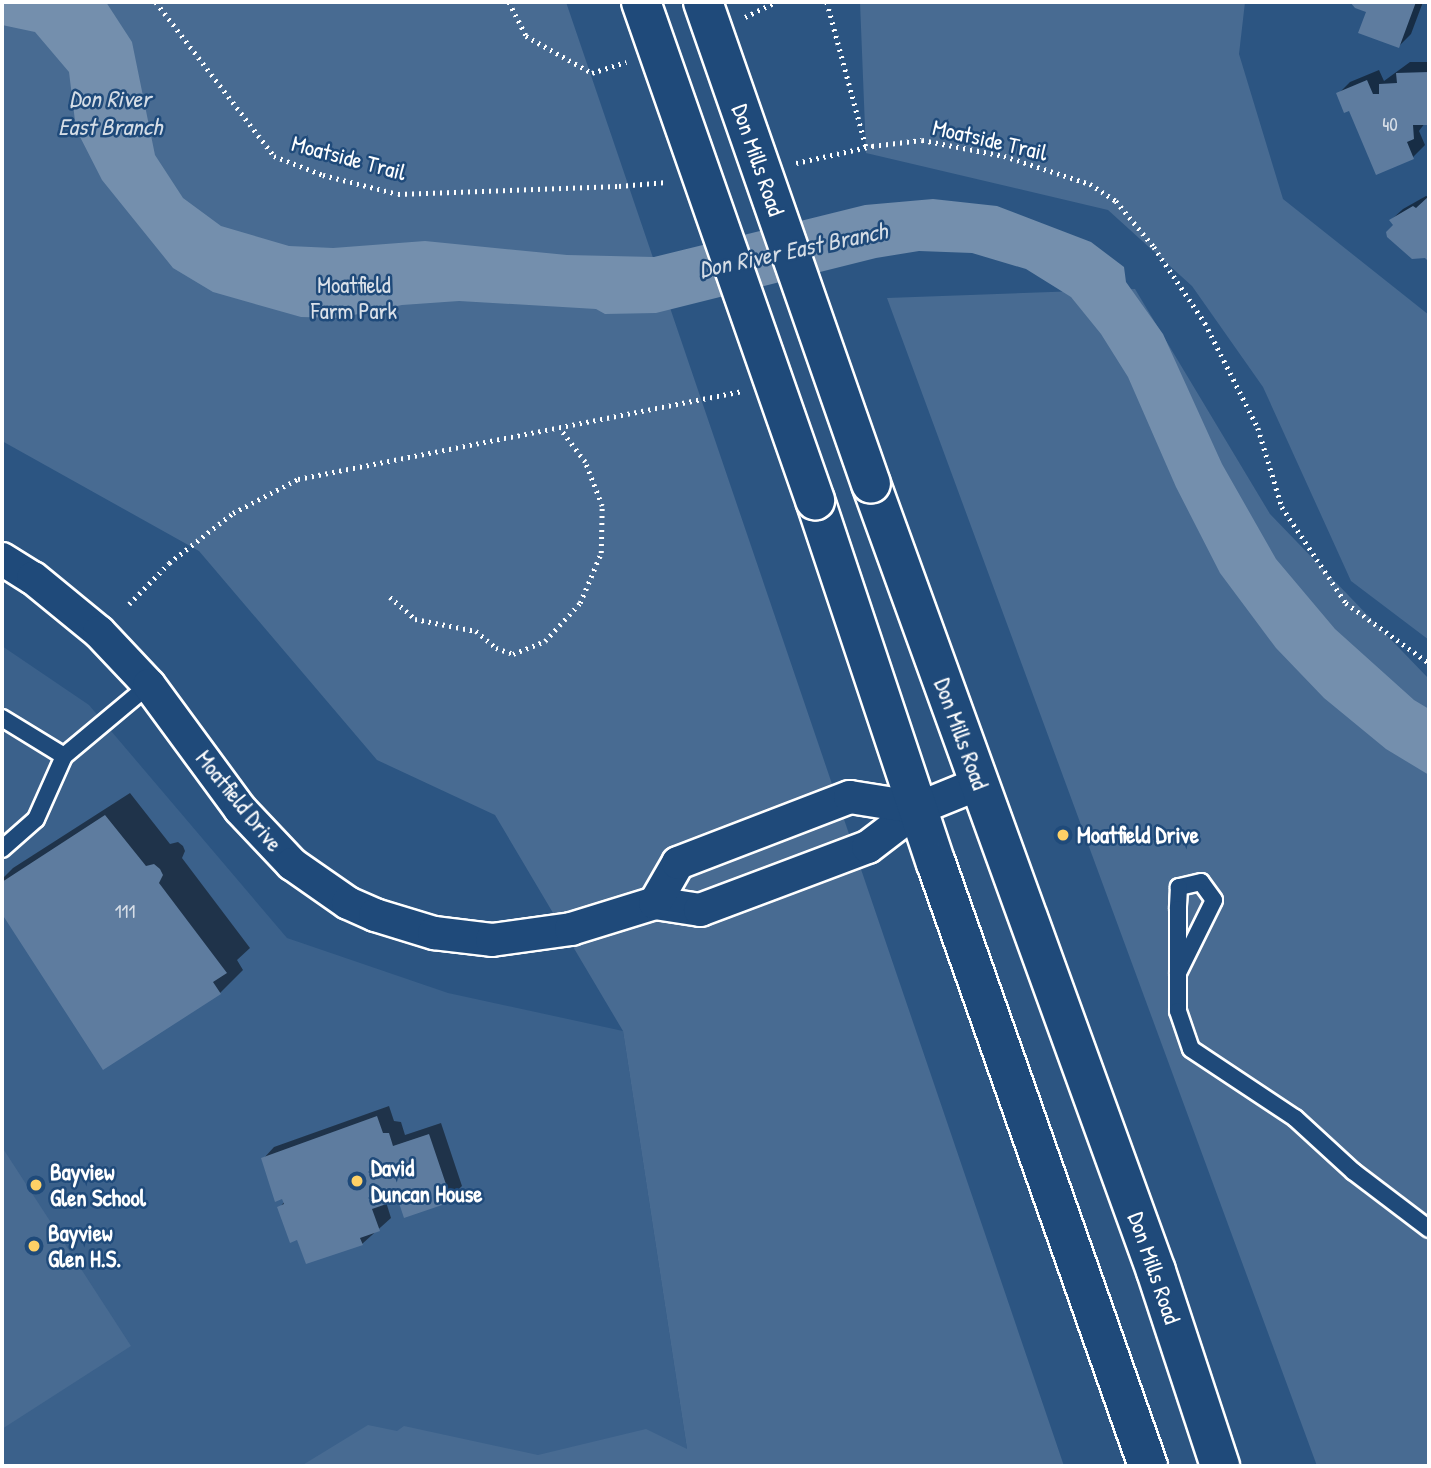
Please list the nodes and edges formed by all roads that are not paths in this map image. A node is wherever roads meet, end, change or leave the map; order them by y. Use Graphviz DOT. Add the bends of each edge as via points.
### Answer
graph roads {
  1 [pos="641,2"];
  2 [pos="703,2"];
  3 [pos="2,559"];
  4 [pos="149,685"];
  5 [pos="2,718"];
  6 [pos="64,756"];
  7 [pos="978,784"];
  8 [pos="919,808"];
  9 [pos="2,849"];
  10 [pos="655,904"];
  11 [pos="1178,973"];
  12 [pos="1429,1229"];
  13 [pos="1148,1466"];
  14 [pos="1220,1466"];
  1 -- 8 [label="main road, bridge"];
  2 -- 7 [label="main road, Don Mills Road, bridge"];
  3 -- 4 [label="street, Moatfield Drive" via="99,632"];
  4 -- 6 [label="lane"];
  4 -- 10 [label="street, Moatfield Drive" via="240,810 292,864 348,903 375,915 434,933 492,940 571,929"];
  5 -- 6 [label="lane"];
  6 -- 9 [label="lane" via="36,818"];
  7 -- 8 [label="street, Moatfield Drive"];
  7 -- 14 [label="main road, Don Mills Road" via="1156,1270"];
  8 -- 10 [label="street, Moatfield Drive" via="868,847 700,910"];
  8 -- 10 [label="street" via="850,797 678,863"];
  8 -- 13 [label="main road"];
  11 -- 11 [label="lane" via="1214,900 1201,882 1179,887"];
  11 -- 12 [label="lane" via="1178,1011 1191,1049 1295,1118 1354,1172"];
}
